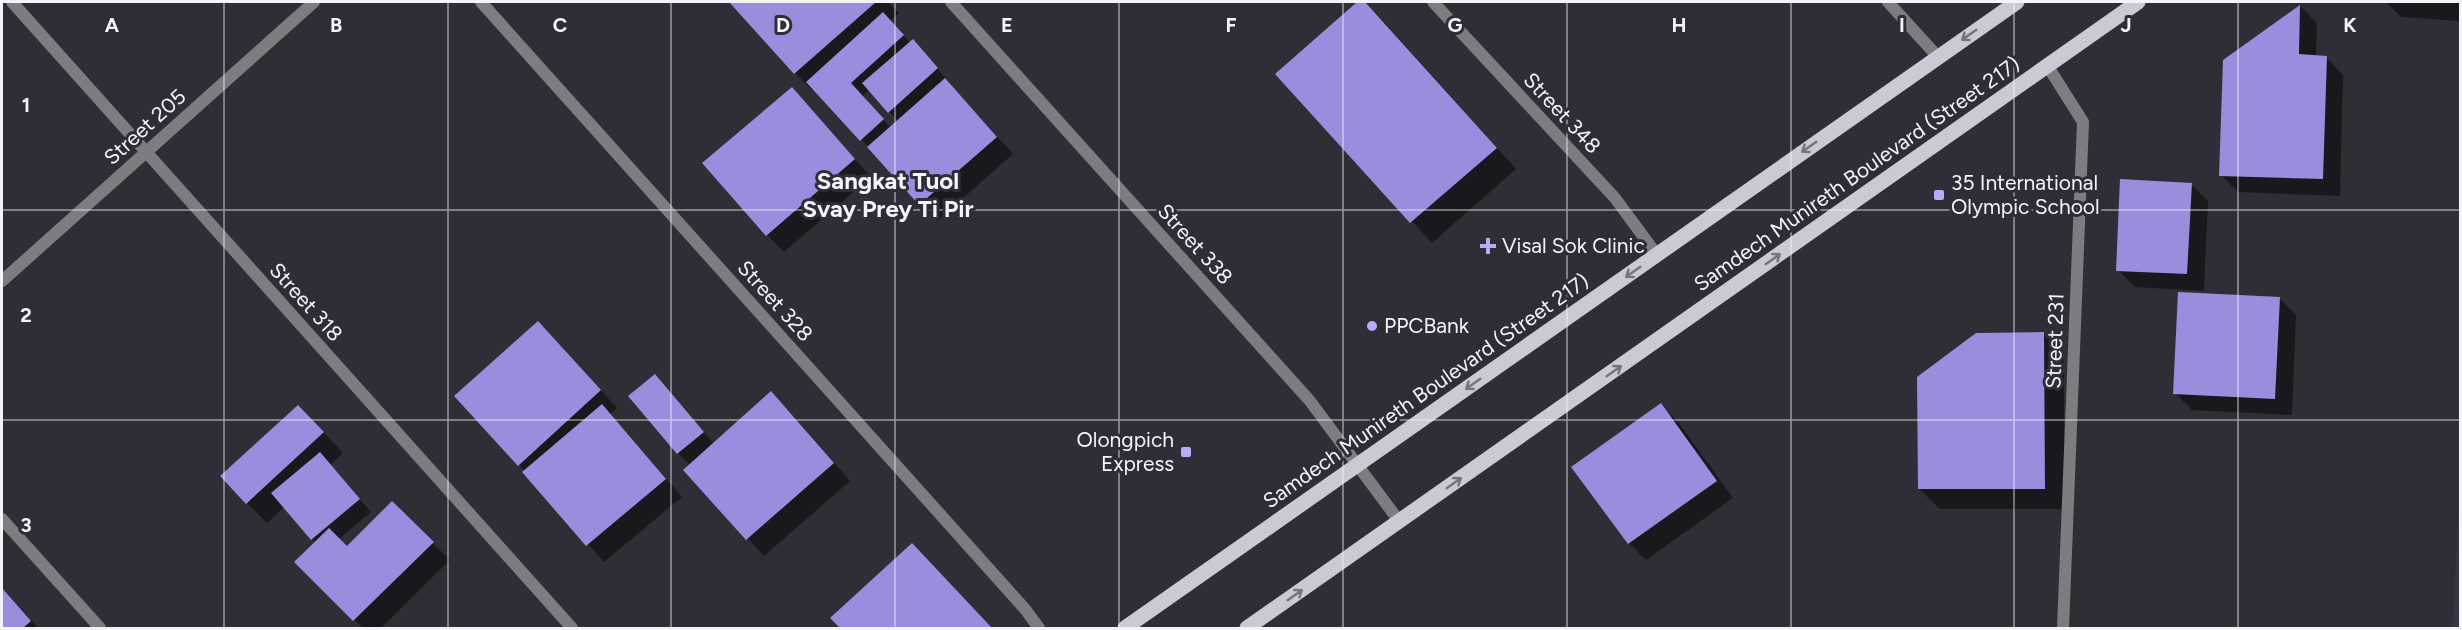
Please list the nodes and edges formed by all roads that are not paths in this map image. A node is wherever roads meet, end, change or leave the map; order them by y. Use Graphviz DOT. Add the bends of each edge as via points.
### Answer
graph roads {
  1 [pos="12,2"];
  2 [pos="314,2"];
  3 [pos="481,2"];
  4 [pos="951,2"];
  5 [pos="1433,2"];
  6 [pos="1888,2"];
  7 [pos="2017,2"];
  8 [pos="2138,2"];
  9 [pos="1938,57"];
  10 [pos="2047,65"];
  11 [pos="146,152"];
  12 [pos="1657,255"];
  13 [pos="2,281"];
  14 [pos="1358,465"];
  15 [pos="2,519"];
  16 [pos="1399,521"];
  17 [pos="100,628"];
  18 [pos="572,628"];
  19 [pos="1039,628"];
  20 [pos="1125,628"];
  21 [pos="1247,628"];
  22 [pos="2063,628"];
  1 -- 11 [label="street, Street 318"];
  2 -- 11 [label="street, Street 205"];
  3 -- 19 [label="street, Street 328"];
  4 -- 14 [label="street, Street 338" via="1310,401"];
  5 -- 12 [label="street, Street 348" via="1615,198"];
  6 -- 9 [label="street"];
  7 -- 9 [label="main road, Samdech Munireth Boulevard (Street 217), one-way"];
  8 -- 10 [label="main road, Samdech Munireth Boulevard (Street 217)"];
  9 -- 12 [label="main road, Samdech Munireth Boulevard (Street 217), one-way"];
  16 -- 10 [label="main road, Samdech Munireth Boulevard (Street 217), one-way"];
  10 -- 22 [label="street, Street 231" via="2083,122"];
  11 -- 13 [label="street, Street 205"];
  11 -- 18 [label="street, Street 318"];
  12 -- 14 [label="main road, Samdech Munireth Boulevard (Street 217), one-way"];
  14 -- 16 [label="street, Street 338"];
  14 -- 20 [label="main road, Samdech Munireth Boulevard (Street 217)"];
  15 -- 17 [label="street"];
  21 -- 16 [label="main road, Samdech Munireth Boulevard (Street 217), one-way"];
}
